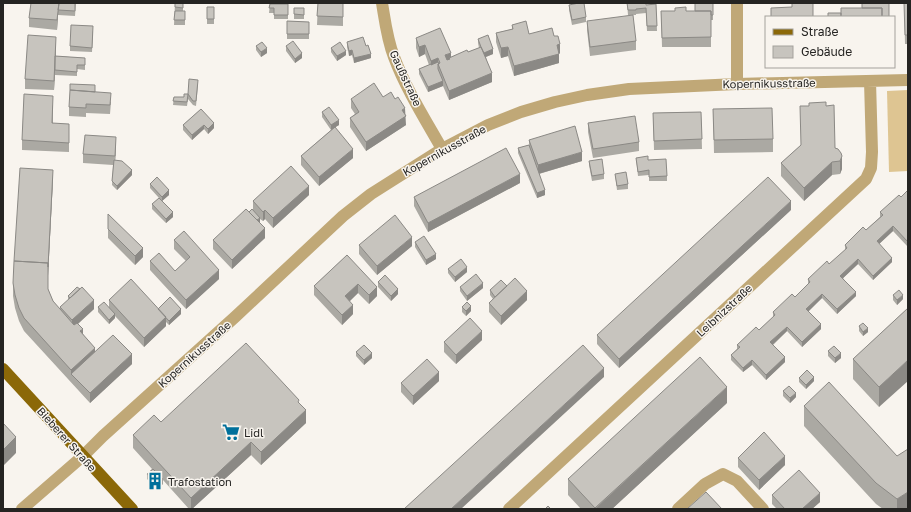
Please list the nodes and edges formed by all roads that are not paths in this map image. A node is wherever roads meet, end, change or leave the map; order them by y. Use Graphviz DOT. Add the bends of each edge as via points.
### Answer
graph roads {
  1 [pos="382,3"];
  2 [pos="737,3"];
  3 [pos="908,80"];
  4 [pos="870,81"];
  5 [pos="737,84"];
  6 [pos="442,149"];
  7 [pos="3,369"];
  8 [pos="83,456"];
  9 [pos="22,509"];
  10 [pos="132,509"];
  11 [pos="509,509"];
  12 [pos="678,509"];
  13 [pos="763,509"];
  1 -- 6 [label="street, Gaußstraße" via="385,26 394,57"];
  2 -- 5 [label="street"];
  3 -- 4 [label="street, Kopernikusstraße"];
  4 -- 5 [label="street, Kopernikusstraße"];
  4 -- 11 [label="street, Leibnizstraße" via="872,152 871,168 866,179"];
  5 -- 6 [label="street, Kopernikusstraße" via="629,89 571,98 505,118"];
  6 -- 8 [label="street, Kopernikusstraße" via="371,194 343,216"];
  7 -- 8 [label="main road, Bieberer Straße"];
  8 -- 9 [label="street, Kopernikusstraße"];
  8 -- 10 [label="main road, Bieberer Straße"];
  12 -- 13 [label="street" via="705,484 723,474 737,481"];
}
